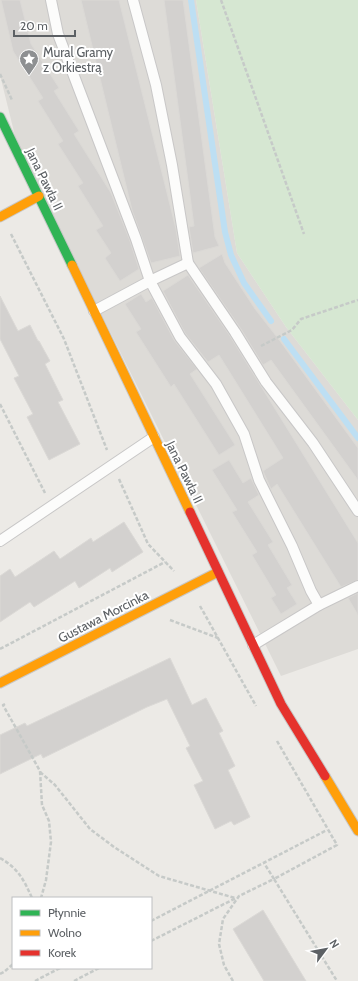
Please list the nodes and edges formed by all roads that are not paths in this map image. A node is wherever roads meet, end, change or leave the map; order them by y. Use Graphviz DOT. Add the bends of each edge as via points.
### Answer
graph roads {
  1 [pos="52,0"];
  2 [pos="133,0"];
  3 [pos="0,117"];
  4 [pos="39,196"];
  5 [pos="0,217"];
  6 [pos="188,263"];
  7 [pos="150,281"];
  8 [pos="94,311"];
  9 [pos="154,437"];
  10 [pos="358,511"];
  11 [pos="0,541"];
  12 [pos="218,572"];
  13 [pos="358,586"];
  14 [pos="319,605"];
  15 [pos="253,645"];
  16 [pos="0,683"];
  17 [pos="358,831"];
  1 -- 7 [label="lane" via="58,34"];
  2 -- 6 [label="lane" via="156,85"];
  3 -- 4 [label="street, Jana Pawła II"];
  4 -- 5 [label="street"];
  4 -- 8 [label="street, Jana Pawła II"];
  6 -- 7 [label="lane"];
  6 -- 10 [label="lane" via="266,382 313,443"];
  7 -- 8 [label="lane"];
  7 -- 14 [label="lane" via="180,337 216,384 244,434 259,480"];
  8 -- 9 [label="street, Jana Pawła II"];
  9 -- 11 [label="lane"];
  9 -- 12 [label="street, Jana Pawła II"];
  12 -- 15 [label="street, Jana Pawła II"];
  12 -- 16 [label="street, Gustawa Morcinka"];
  13 -- 14 [label="lane"];
  14 -- 15 [label="lane"];
  15 -- 17 [label="street, Jana Pawła II" via="281,704"];
}
